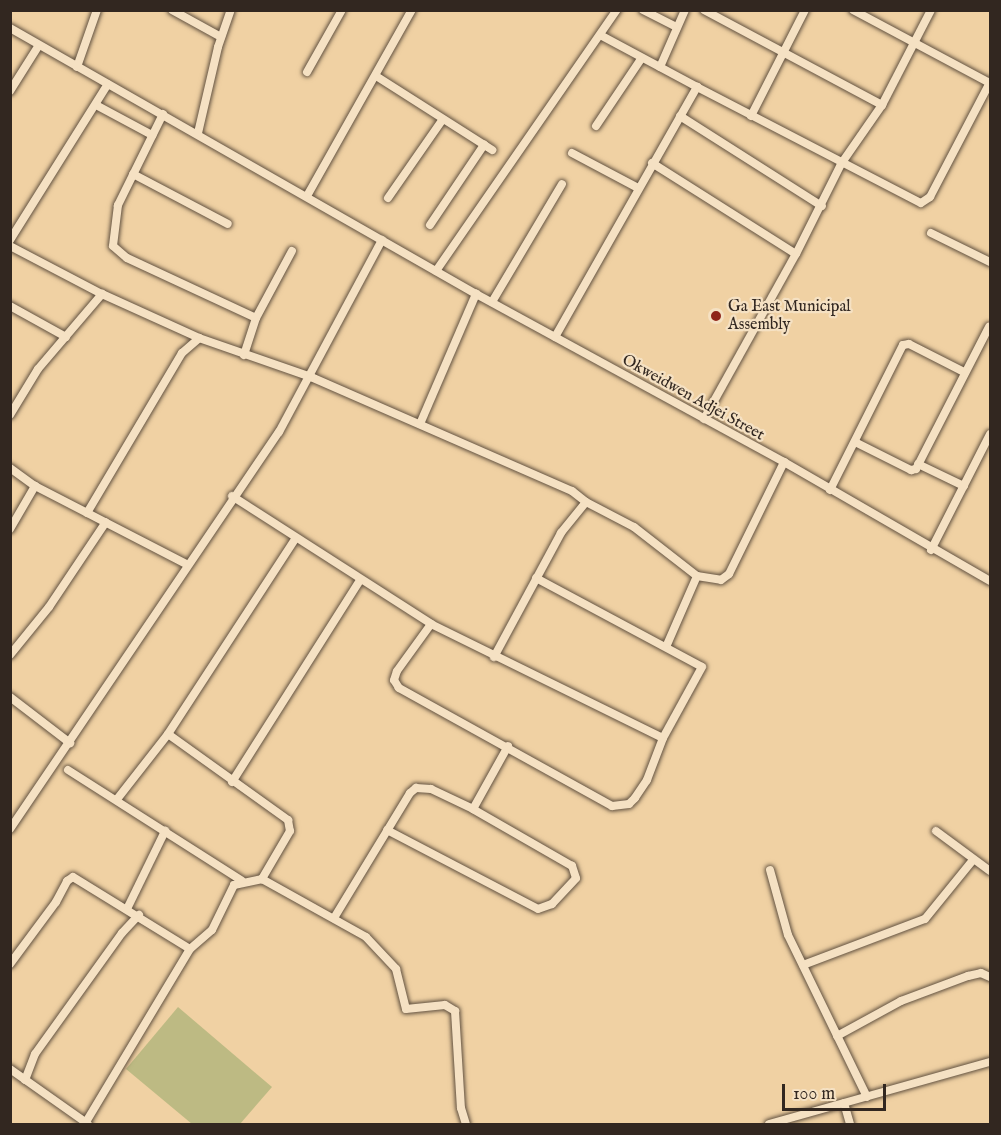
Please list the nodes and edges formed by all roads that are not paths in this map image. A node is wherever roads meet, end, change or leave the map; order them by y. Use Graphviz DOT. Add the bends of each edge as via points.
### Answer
graph roads {
  1 [pos="98,10"];
  2 [pos="172,10"];
  3 [pos="231,10"];
  4 [pos="342,10"];
  5 [pos="412,10"];
  6 [pos="617,10"];
  7 [pos="643,10"];
  8 [pos="685,10"];
  9 [pos="704,10"];
  10 [pos="805,10"];
  11 [pos="853,10"];
  12 [pos="931,10"];
  13 [pos="676,27"];
  14 [pos="10,28"];
  15 [pos="602,36"];
  16 [pos="221,37"];
  17 [pos="914,43"];
  18 [pos="39,45"];
  19 [pos="784,53"];
  20 [pos="641,59"];
  21 [pos="77,67"];
  22 [pos="660,67"];
  23 [pos="307,72"];
  24 [pos="376,76"];
  25 [pos="990,82"];
  26 [pos="108,84"];
  27 [pos="697,87"];
  28 [pos="10,91"];
  29 [pos="96,105"];
  30 [pos="882,105"];
  31 [pos="163,114"];
  32 [pos="680,116"];
  33 [pos="751,116"];
  34 [pos="443,119"];
  35 [pos="596,126"];
  36 [pos="198,134"];
  37 [pos="152,135"];
  38 [pos="484,145"];
  39 [pos="492,150"];
  40 [pos="572,153"];
  41 [pos="652,163"];
  42 [pos="841,164"];
  43 [pos="133,174"];
  44 [pos="562,184"];
  45 [pos="638,188"];
  46 [pos="307,196"];
  47 [pos="388,198"];
  48 [pos="822,206"];
  49 [pos="228,224"];
  50 [pos="430,225"];
  51 [pos="932,233"];
  52 [pos="10,240"];
  53 [pos="382,240"];
  54 [pos="10,246"];
  55 [pos="292,251"];
  56 [pos="796,254"];
  57 [pos="990,262"];
  58 [pos="436,271"];
  59 [pos="102,294"];
  60 [pos="476,294"];
  61 [pos="492,302"];
  62 [pos="10,306"];
  63 [pos="256,318"];
  64 [pos="989,327"];
  65 [pos="66,337"];
  66 [pos="555,337"];
  67 [pos="199,338"];
  68 [pos="244,355"];
  69 [pos="964,372"];
  70 [pos="311,377"];
  71 [pos="10,415"];
  72 [pos="704,419"];
  73 [pos="420,424"];
  74 [pos="990,434"];
  75 [pos="855,442"];
  76 [pos="784,462"];
  77 [pos="918,464"];
  78 [pos="10,468"];
  79 [pos="35,486"];
  80 [pos="964,486"];
  81 [pos="830,490"];
  82 [pos="232,496"];
  83 [pos="586,502"];
  84 [pos="87,513"];
  85 [pos="106,522"];
  86 [pos="10,529"];
  87 [pos="295,539"];
  88 [pos="931,550"];
  89 [pos="188,566"];
  90 [pos="696,576"];
  91 [pos="536,578"];
  92 [pos="360,580"];
  93 [pos="990,581"];
  94 [pos="431,624"];
  95 [pos="666,647"];
  96 [pos="10,654"];
  97 [pos="494,657"];
  98 [pos="10,697"];
  99 [pos="168,734"];
  100 [pos="663,738"];
  101 [pos="70,742"];
  102 [pos="508,746"];
  103 [pos="68,770"];
  104 [pos="232,782"];
  105 [pos="118,798"];
  106 [pos="473,809"];
  107 [pos="10,829"];
  108 [pos="387,830"];
  109 [pos="165,831"];
  110 [pos="936,831"];
  111 [pos="974,860"];
  112 [pos="770,870"];
  113 [pos="990,871"];
  114 [pos="262,879"];
  115 [pos="242,881"];
  116 [pos="128,907"];
  117 [pos="139,915"];
  118 [pos="334,918"];
  119 [pos="190,949"];
  120 [pos="10,964"];
  121 [pos="802,965"];
  122 [pos="990,977"];
  123 [pos="837,1036"];
  124 [pos="990,1062"];
  125 [pos="10,1069"];
  126 [pos="25,1080"];
  127 [pos="867,1097"];
  128 [pos="844,1104"];
  129 [pos="87,1123"];
  130 [pos="466,1125"];
  131 [pos="768,1125"];
  132 [pos="850,1125"];
  1 -- 21 [label="street"];
  2 -- 16 [label="street"];
  3 -- 16 [label="street"];
  4 -- 23 [label="street"];
  5 -- 24 [label="street"];
  6 -- 15 [label="street"];
  7 -- 13 [label="street"];
  8 -- 13 [label="street"];
  9 -- 19 [label="street"];
  10 -- 19 [label="street"];
  11 -- 17 [label="street"];
  12 -- 17 [label="street"];
  13 -- 22 [label="street"];
  14 -- 18 [label="street, Okweidwen Adjei Street"];
  15 -- 20 [label="street"];
  15 -- 58 [label="street"];
  16 -- 36 [label="street"];
  17 -- 25 [label="street"];
  17 -- 30 [label="street"];
  18 -- 21 [label="street, Okweidwen Adjei Street"];
  18 -- 28 [label="street"];
  19 -- 30 [label="street"];
  19 -- 33 [label="street"];
  20 -- 22 [label="street"];
  20 -- 35 [label="street"];
  21 -- 26 [label="street, Okweidwen Adjei Street"];
  22 -- 27 [label="street"];
  24 -- 34 [label="street"];
  24 -- 46 [label="street"];
  25 -- 42 [label="street" via="926,202"];
  26 -- 29 [label="street"];
  26 -- 31 [label="street, Okweidwen Adjei Street"];
  27 -- 32 [label="street"];
  27 -- 33 [label="street"];
  29 -- 37 [label="street"];
  29 -- 52 [label="street"];
  30 -- 42 [label="street"];
  31 -- 36 [label="street, Okweidwen Adjei Street"];
  31 -- 37 [label="street"];
  32 -- 41 [label="street"];
  32 -- 48 [label="street"];
  33 -- 42 [label="street"];
  34 -- 38 [label="street"];
  34 -- 47 [label="street"];
  36 -- 46 [label="street, Okweidwen Adjei Street"];
  37 -- 43 [label="street"];
  38 -- 39 [label="street"];
  38 -- 50 [label="street"];
  40 -- 45 [label="street"];
  41 -- 45 [label="street"];
  41 -- 56 [label="street"];
  42 -- 48 [label="street"];
  43 -- 49 [label="street"];
  43 -- 63 [label="street" via="115,219 115,250"];
  44 -- 61 [label="street"];
  45 -- 66 [label="street"];
  46 -- 53 [label="street, Okweidwen Adjei Street"];
  48 -- 56 [label="street"];
  51 -- 57 [label="street"];
  53 -- 58 [label="street, Okweidwen Adjei Street"];
  53 -- 70 [label="street"];
  54 -- 59 [label="street"];
  55 -- 63 [label="street"];
  56 -- 72 [label="street"];
  58 -- 60 [label="street, Okweidwen Adjei Street"];
  59 -- 65 [label="street"];
  59 -- 67 [label="street"];
  60 -- 61 [label="street, Okweidwen Adjei Street"];
  60 -- 73 [label="street"];
  61 -- 66 [label="street, Okweidwen Adjei Street"];
  62 -- 65 [label="street"];
  63 -- 68 [label="street"];
  64 -- 69 [label="street"];
  65 -- 71 [label="street" via="38,369"];
  66 -- 72 [label="street, Okweidwen Adjei Street"];
  67 -- 68 [label="street"];
  67 -- 84 [label="street" via="182,353"];
  68 -- 70 [label="street"];
  69 -- 75 [label="street" via="906,343"];
  69 -- 77 [label="street"];
  70 -- 73 [label="street"];
  70 -- 82 [label="street" via="279,432"];
  72 -- 76 [label="street, Okweidwen Adjei Street"];
  73 -- 83 [label="street" via="572,491"];
  74 -- 80 [label="street"];
  75 -- 77 [label="street" via="911,470"];
  75 -- 81 [label="street"];
  76 -- 81 [label="street, Okweidwen Adjei Street"];
  76 -- 90 [label="street" via="729,574 721,580"];
  77 -- 80 [label="street"];
  78 -- 79 [label="street"];
  79 -- 84 [label="street"];
  79 -- 86 [label="street"];
  80 -- 88 [label="street"];
  81 -- 88 [label="street, Okweidwen Adjei Street"];
  82 -- 87 [label="street"];
  82 -- 89 [label="street"];
  83 -- 90 [label="street" via="634,527"];
  83 -- 91 [label="street" via="561,533"];
  84 -- 85 [label="street"];
  85 -- 89 [label="street"];
  85 -- 96 [label="street" via="49,607"];
  87 -- 92 [label="street"];
  87 -- 99 [label="street"];
  88 -- 93 [label="street, Okweidwen Adjei Street"];
  89 -- 101 [label="street"];
  90 -- 95 [label="street"];
  91 -- 95 [label="street"];
  91 -- 97 [label="street"];
  92 -- 94 [label="street"];
  92 -- 104 [label="street"];
  94 -- 97 [label="street"];
  94 -- 102 [label="street" via="403,661 395,684"];
  95 -- 100 [label="street" via="702,669"];
  97 -- 100 [label="street"];
  98 -- 101 [label="street"];
  99 -- 104 [label="street"];
  99 -- 105 [label="street"];
  100 -- 102 [label="street" via="647,780 635,798 622,807 612,806"];
  101 -- 107 [label="street"];
  102 -- 106 [label="street"];
  103 -- 105 [label="street"];
  104 -- 114 [label="street" via="288,820 290,831"];
  105 -- 109 [label="street"];
  106 -- 108 [label="street" via="431,789 416,788"];
  106 -- 108 [label="street" via="572,866 576,878 552,904 538,909"];
  108 -- 118 [label="street"];
  109 -- 115 [label="street"];
  109 -- 116 [label="street"];
  110 -- 111 [label="street"];
  111 -- 113 [label="street"];
  111 -- 121 [label="street" via="926,919"];
  112 -- 121 [label="street" via="788,935"];
  114 -- 115 [label="street"];
  114 -- 118 [label="street"];
  115 -- 119 [label="street" via="234,885 205,939"];
  116 -- 117 [label="street"];
  116 -- 120 [label="street" via="80,879 70,878"];
  117 -- 119 [label="street"];
  117 -- 126 [label="street" via="35,1054"];
  118 -- 130 [label="street" via="366,937 396,969 402,1007 445,1005 455,1011 461,1108"];
  119 -- 129 [label="street"];
  121 -- 123 [label="street"];
  122 -- 123 [label="street" via="981,973 968,976 912,997 853,1024"];
  123 -- 127 [label="street"];
  124 -- 127 [label="street"];
  125 -- 126 [label="street"];
  126 -- 129 [label="street"];
  127 -- 128 [label="street"];
  128 -- 131 [label="street"];
  128 -- 132 [label="street"];
}
